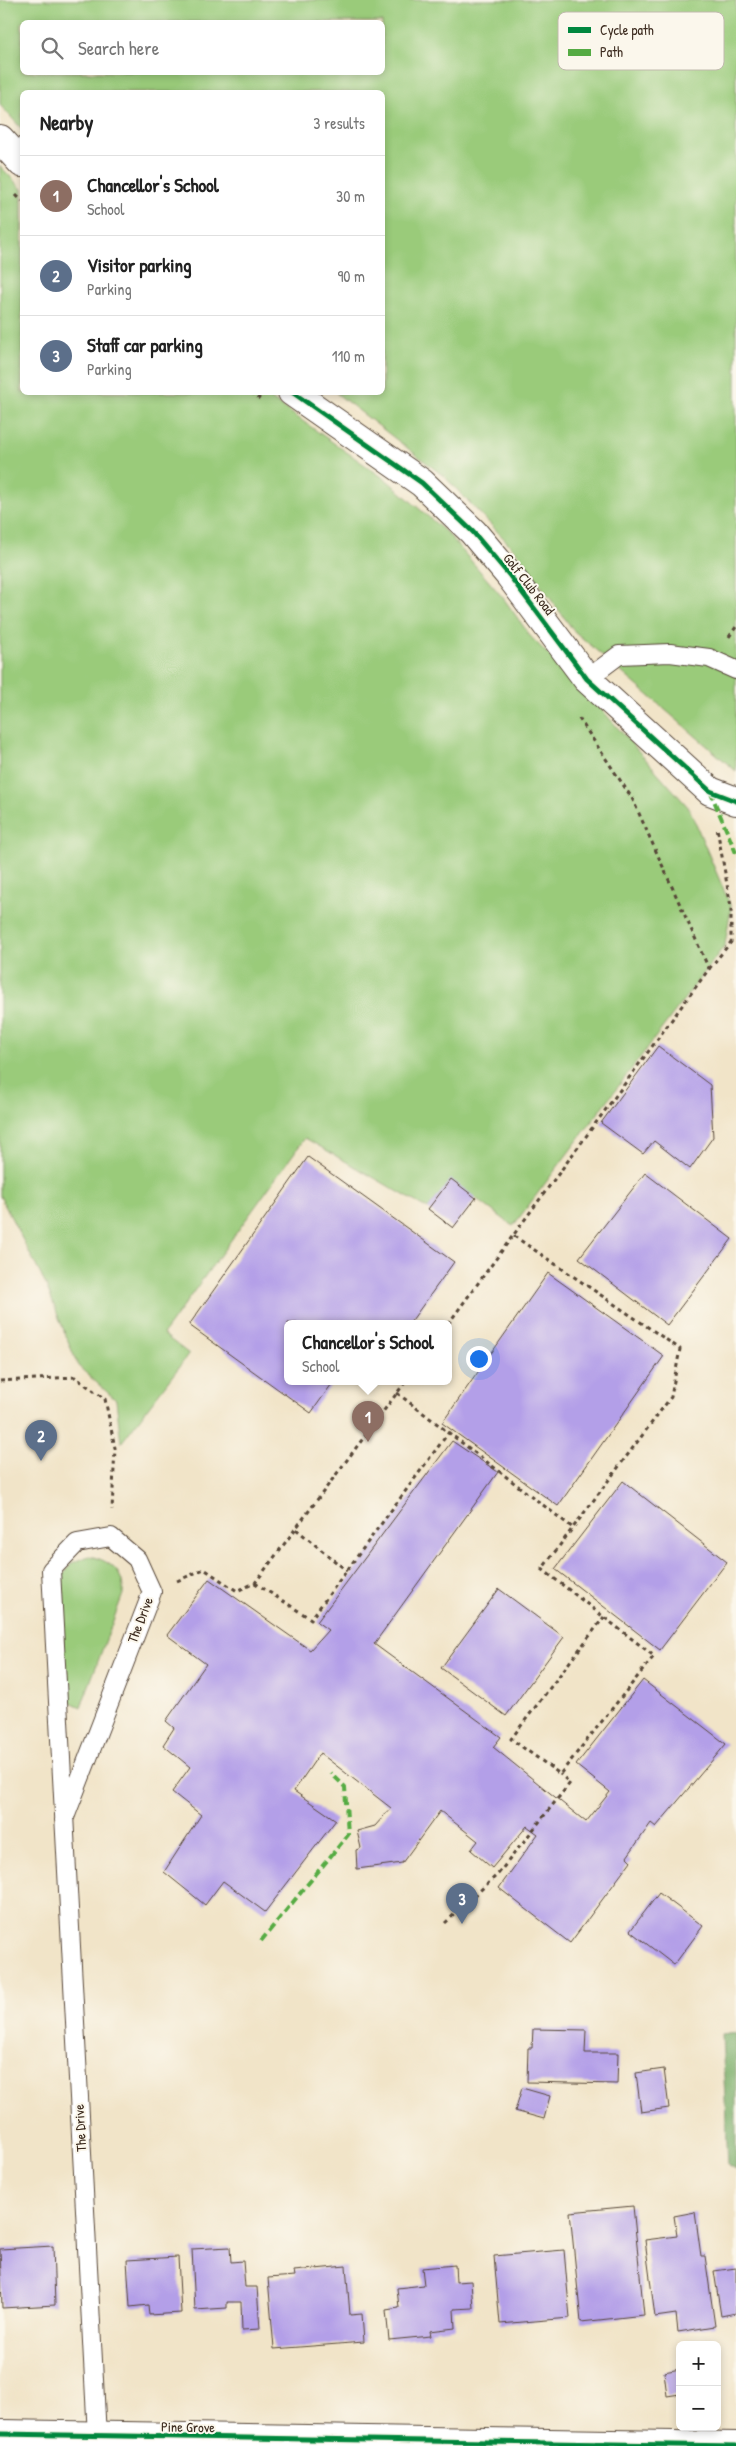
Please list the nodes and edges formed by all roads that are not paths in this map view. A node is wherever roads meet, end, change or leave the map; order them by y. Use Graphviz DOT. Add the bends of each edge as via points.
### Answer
graph roads {
  1 [pos="0,139"];
  2 [pos="20,161"];
  3 [pos="296,395"];
  4 [pos="736,670"];
  5 [pos="587,679"];
  6 [pos="736,801"];
  7 [pos="64,1820"];
  8 [pos="0,2434"];
  9 [pos="97,2436"];
  10 [pos="736,2446"];
  1 -- 2 [label="street"];
  3 -- 5 [label="street, Golf Club Road" via="422,483 474,532"];
  4 -- 5 [label="lane" via="710,658 670,653 619,654"];
  5 -- 6 [label="street, Golf Club Road" via="710,791"];
  7 -- 7 [label="lane, The Drive" via="51,1570 77,1543 111,1537 137,1559 152,1592"];
  7 -- 9 [label="lane, The Drive"];
  8 -- 9 [label="street, Pine Grove"];
  9 -- 10 [label="street, Pine Grove"];
}
